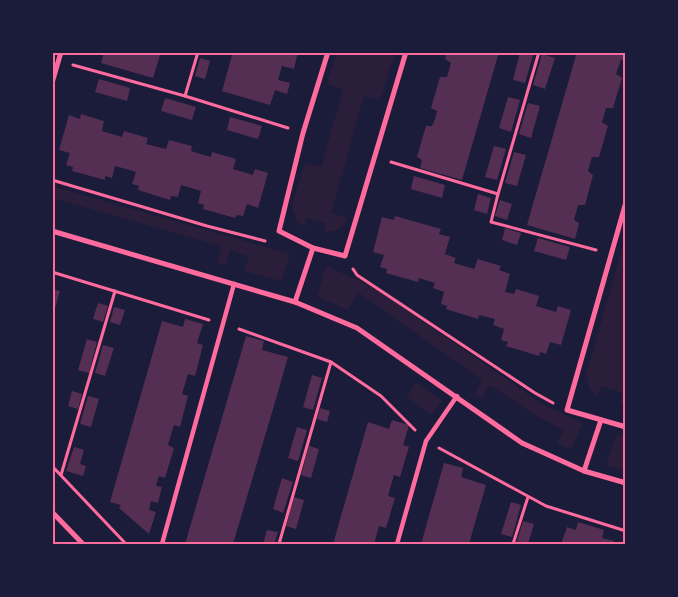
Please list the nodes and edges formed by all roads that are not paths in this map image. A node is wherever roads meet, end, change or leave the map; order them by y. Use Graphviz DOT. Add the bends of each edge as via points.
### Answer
graph roads {
  1 [pos="61,52"];
  2 [pos="328,52"];
  3 [pos="406,52"];
  4 [pos="52,84"];
  5 [pos="626,202"];
  6 [pos="52,231"];
  7 [pos="313,248"];
  8 [pos="234,284"];
  9 [pos="295,302"];
  10 [pos="457,396"];
  11 [pos="602,420"];
  12 [pos="626,427"];
  13 [pos="584,471"];
  14 [pos="626,483"];
  15 [pos="52,512"];
  16 [pos="83,544"];
  17 [pos="162,544"];
  18 [pos="397,544"];
  1 -- 4 [label="street"];
  2 -- 7 [label="street" via="303,133 279,231"];
  3 -- 7 [label="street" via="345,256"];
  5 -- 11 [label="street" via="567,410"];
  6 -- 8 [label="street"];
  7 -- 9 [label="street"];
  8 -- 9 [label="street"];
  8 -- 17 [label="street"];
  9 -- 10 [label="street" via="357,328"];
  10 -- 13 [label="street" via="522,443"];
  10 -- 18 [label="street" via="426,441"];
  11 -- 12 [label="street"];
  11 -- 13 [label="street"];
  13 -- 14 [label="street"];
  15 -- 16 [label="street"];
}
